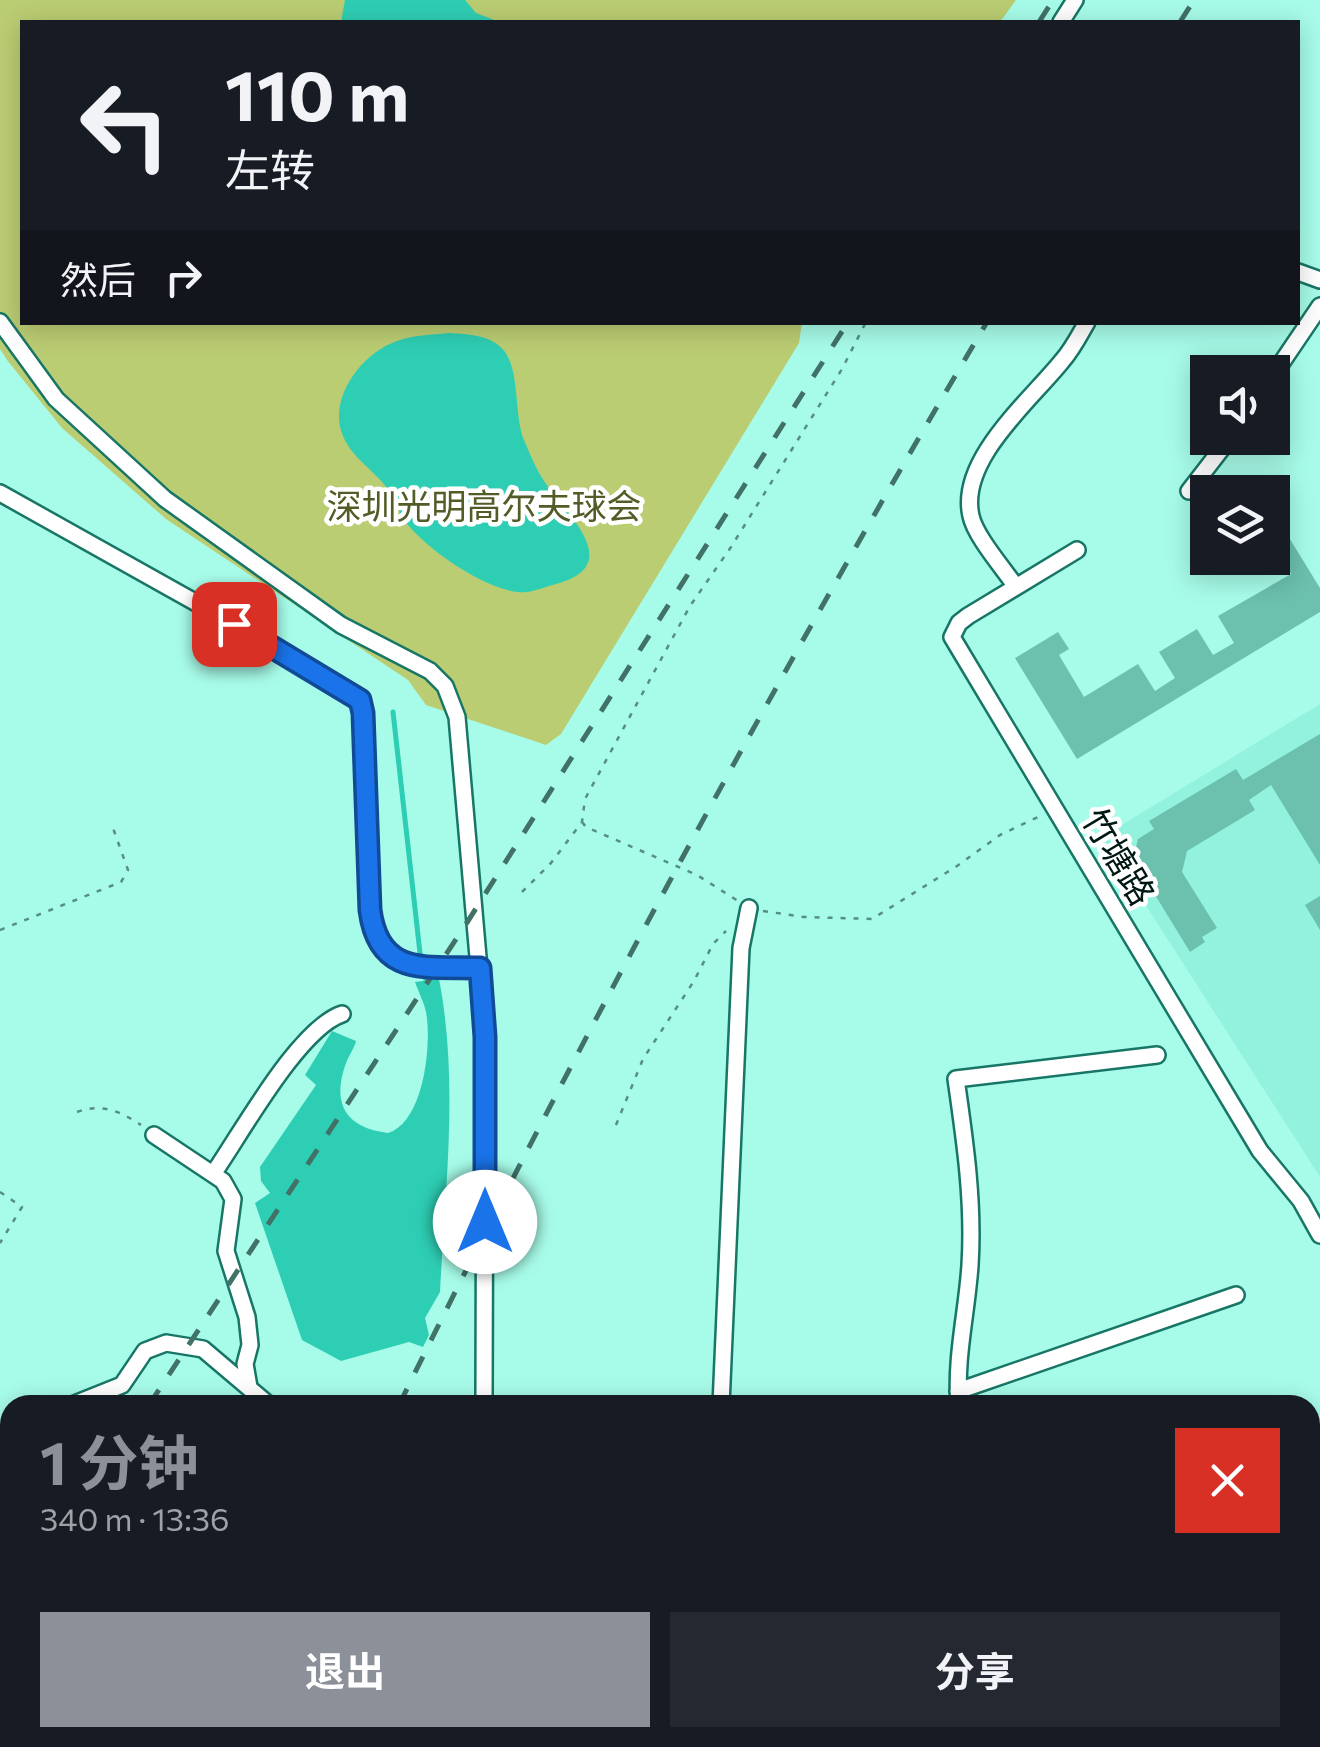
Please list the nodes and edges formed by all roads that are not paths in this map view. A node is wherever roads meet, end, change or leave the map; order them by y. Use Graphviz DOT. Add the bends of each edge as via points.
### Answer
graph roads {
  1 [pos="1320,306"];
  2 [pos="0,322"];
  3 [pos="1085,325"];
  4 [pos="1287,355"];
  5 [pos="1217,455"];
  6 [pos="1189,491"];
  7 [pos="0,493"];
  8 [pos="1077,550"];
  9 [pos="1016,587"];
  10 [pos="749,908"];
  11 [pos="480,968"];
  12 [pos="342,1014"];
  13 [pos="1157,1054"];
  14 [pos="154,1135"];
  15 [pos="214,1174"];
  16 [pos="1320,1236"];
  17 [pos="1236,1295"];
  18 [pos="249,1387"];
  19 [pos="98,1395"];
  20 [pos="258,1395"];
  21 [pos="484,1395"];
  22 [pos="721,1395"];
  23 [pos="958,1395"];
  24 [pos="966,1395"];
  1 -- 4 [label="street"];
  2 -- 11 [label="street" via="56,399 165,500 341,625 430,671 445,686 457,717"];
  3 -- 9 [label="street" via="1065,358 1007,422 969,501 971,519"];
  5 -- 6 [label="street"];
  7 -- 11 [label="street" via="360,700 372,923 390,956 411,966"];
  8 -- 9 [label="street, 竹塘路"];
  9 -- 16 [label="street, 竹塘路" via="959,623 952,637 1260,1151"];
  10 -- 22 [label="street"];
  11 -- 21 [label="street"];
  12 -- 15 [label="street" via="328,1019 286,1066"];
  13 -- 23 [label="street" via="956,1079 971,1228"];
  14 -- 15 [label="street"];
  15 -- 18 [label="street" via="233,1198 226,1251 246,1317"];
  17 -- 24 [label="street"];
  18 -- 19 [label="street" via="203,1350 166,1342 145,1351 122,1386"];
  18 -- 20 [label="street"];
}
